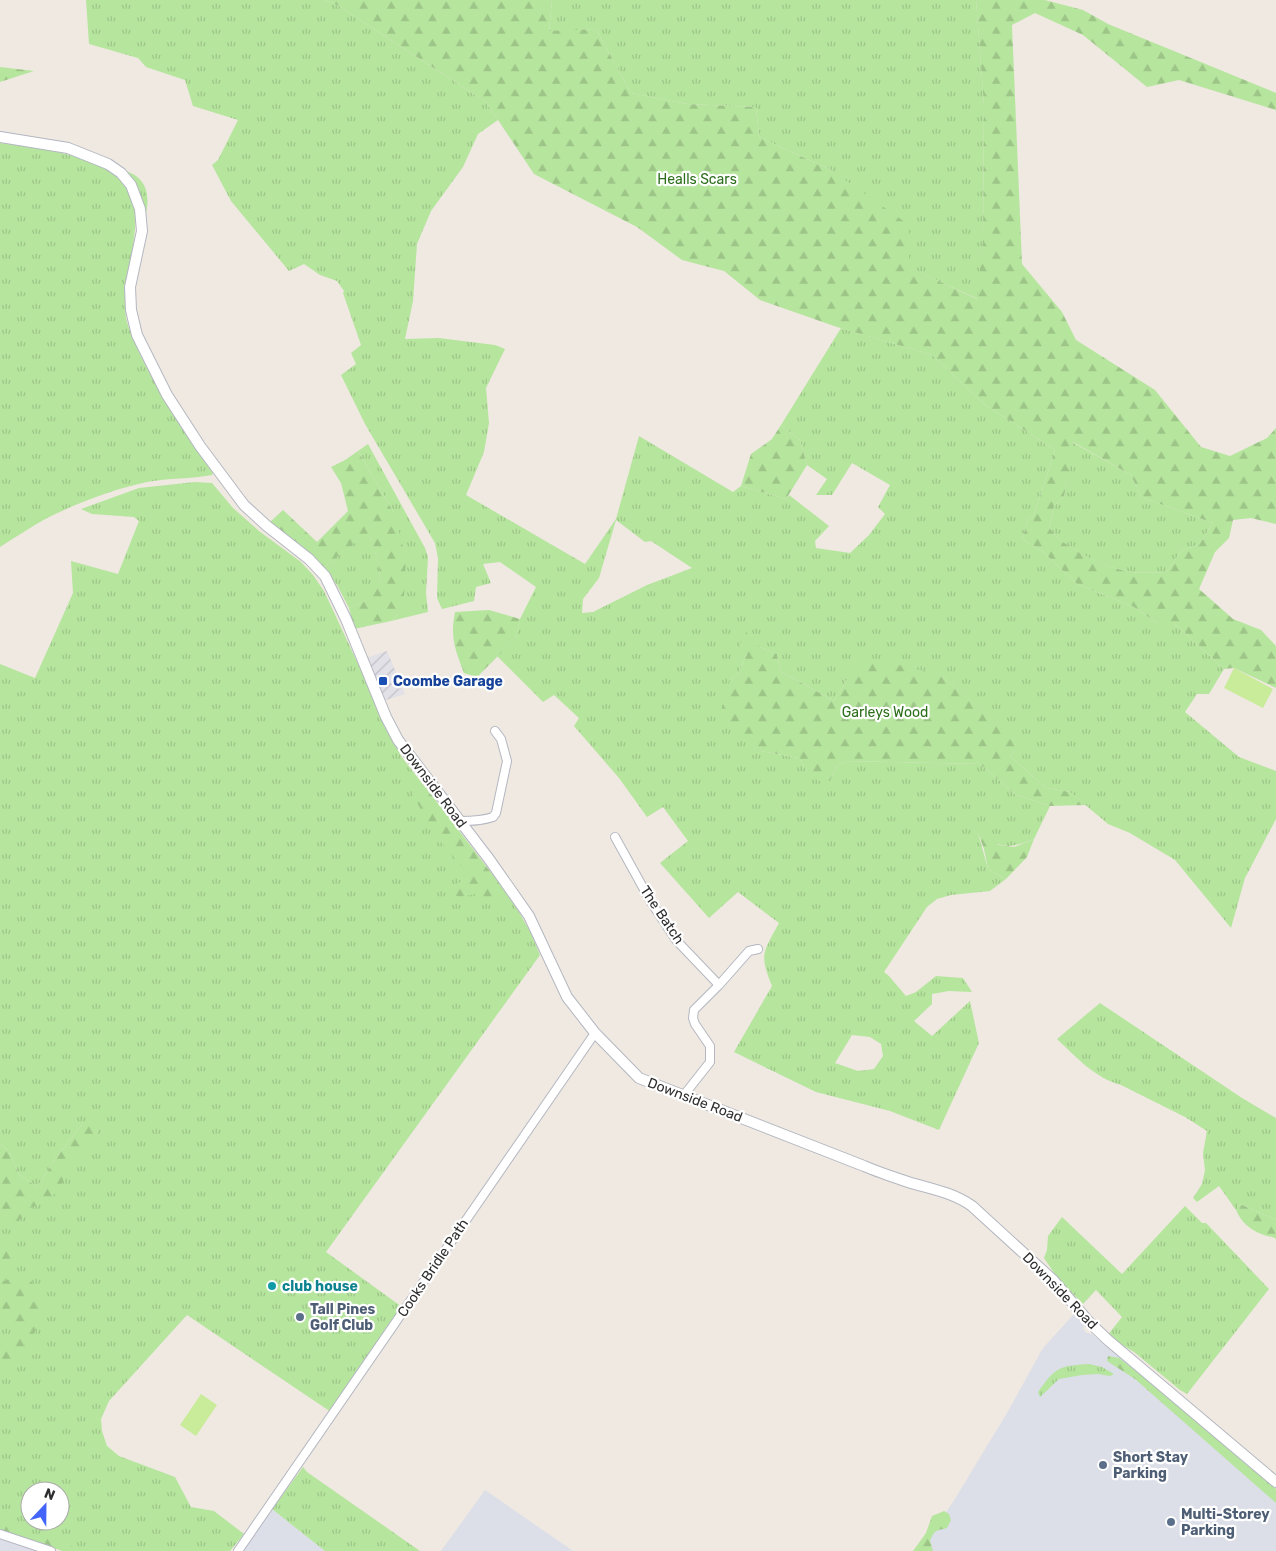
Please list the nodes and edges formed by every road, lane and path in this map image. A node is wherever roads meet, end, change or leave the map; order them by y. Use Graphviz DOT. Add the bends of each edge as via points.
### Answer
graph roads {
  1 [pos="0,137"];
  2 [pos="495,731"];
  3 [pos="460,821"];
  4 [pos="615,837"];
  5 [pos="758,948"];
  6 [pos="719,985"];
  7 [pos="595,1033"];
  8 [pos="684,1095"];
  9 [pos="1276,1482"];
  10 [pos="0,1534"];
  11 [pos="51,1551"];
  12 [pos="238,1551"];
  1 -- 3 [label="street, Downside Road" via="68,148 108,164 131,186 140,209 142,231 130,287 131,310 137,335 167,395 244,505 325,576 398,740"];
  2 -- 3 [label="street" via="501,739 507,761 496,813 488,819"];
  3 -- 7 [label="street, Downside Road" via="529,916 567,997"];
  4 -- 6 [label="street, The Batch" via="676,940"];
  5 -- 6 [label="street" via="749,951"];
  6 -- 8 [label="street" via="694,1010 695,1024 710,1046 710,1062"];
  7 -- 8 [label="street, Downside Road" via="639,1078"];
  7 -- 12 [label="street, Cooks Bridle Path"];
  8 -- 9 [label="street, Downside Road" via="882,1173 960,1198 1053,1280 1109,1341"];
  10 -- 11 [label="street"];
}
